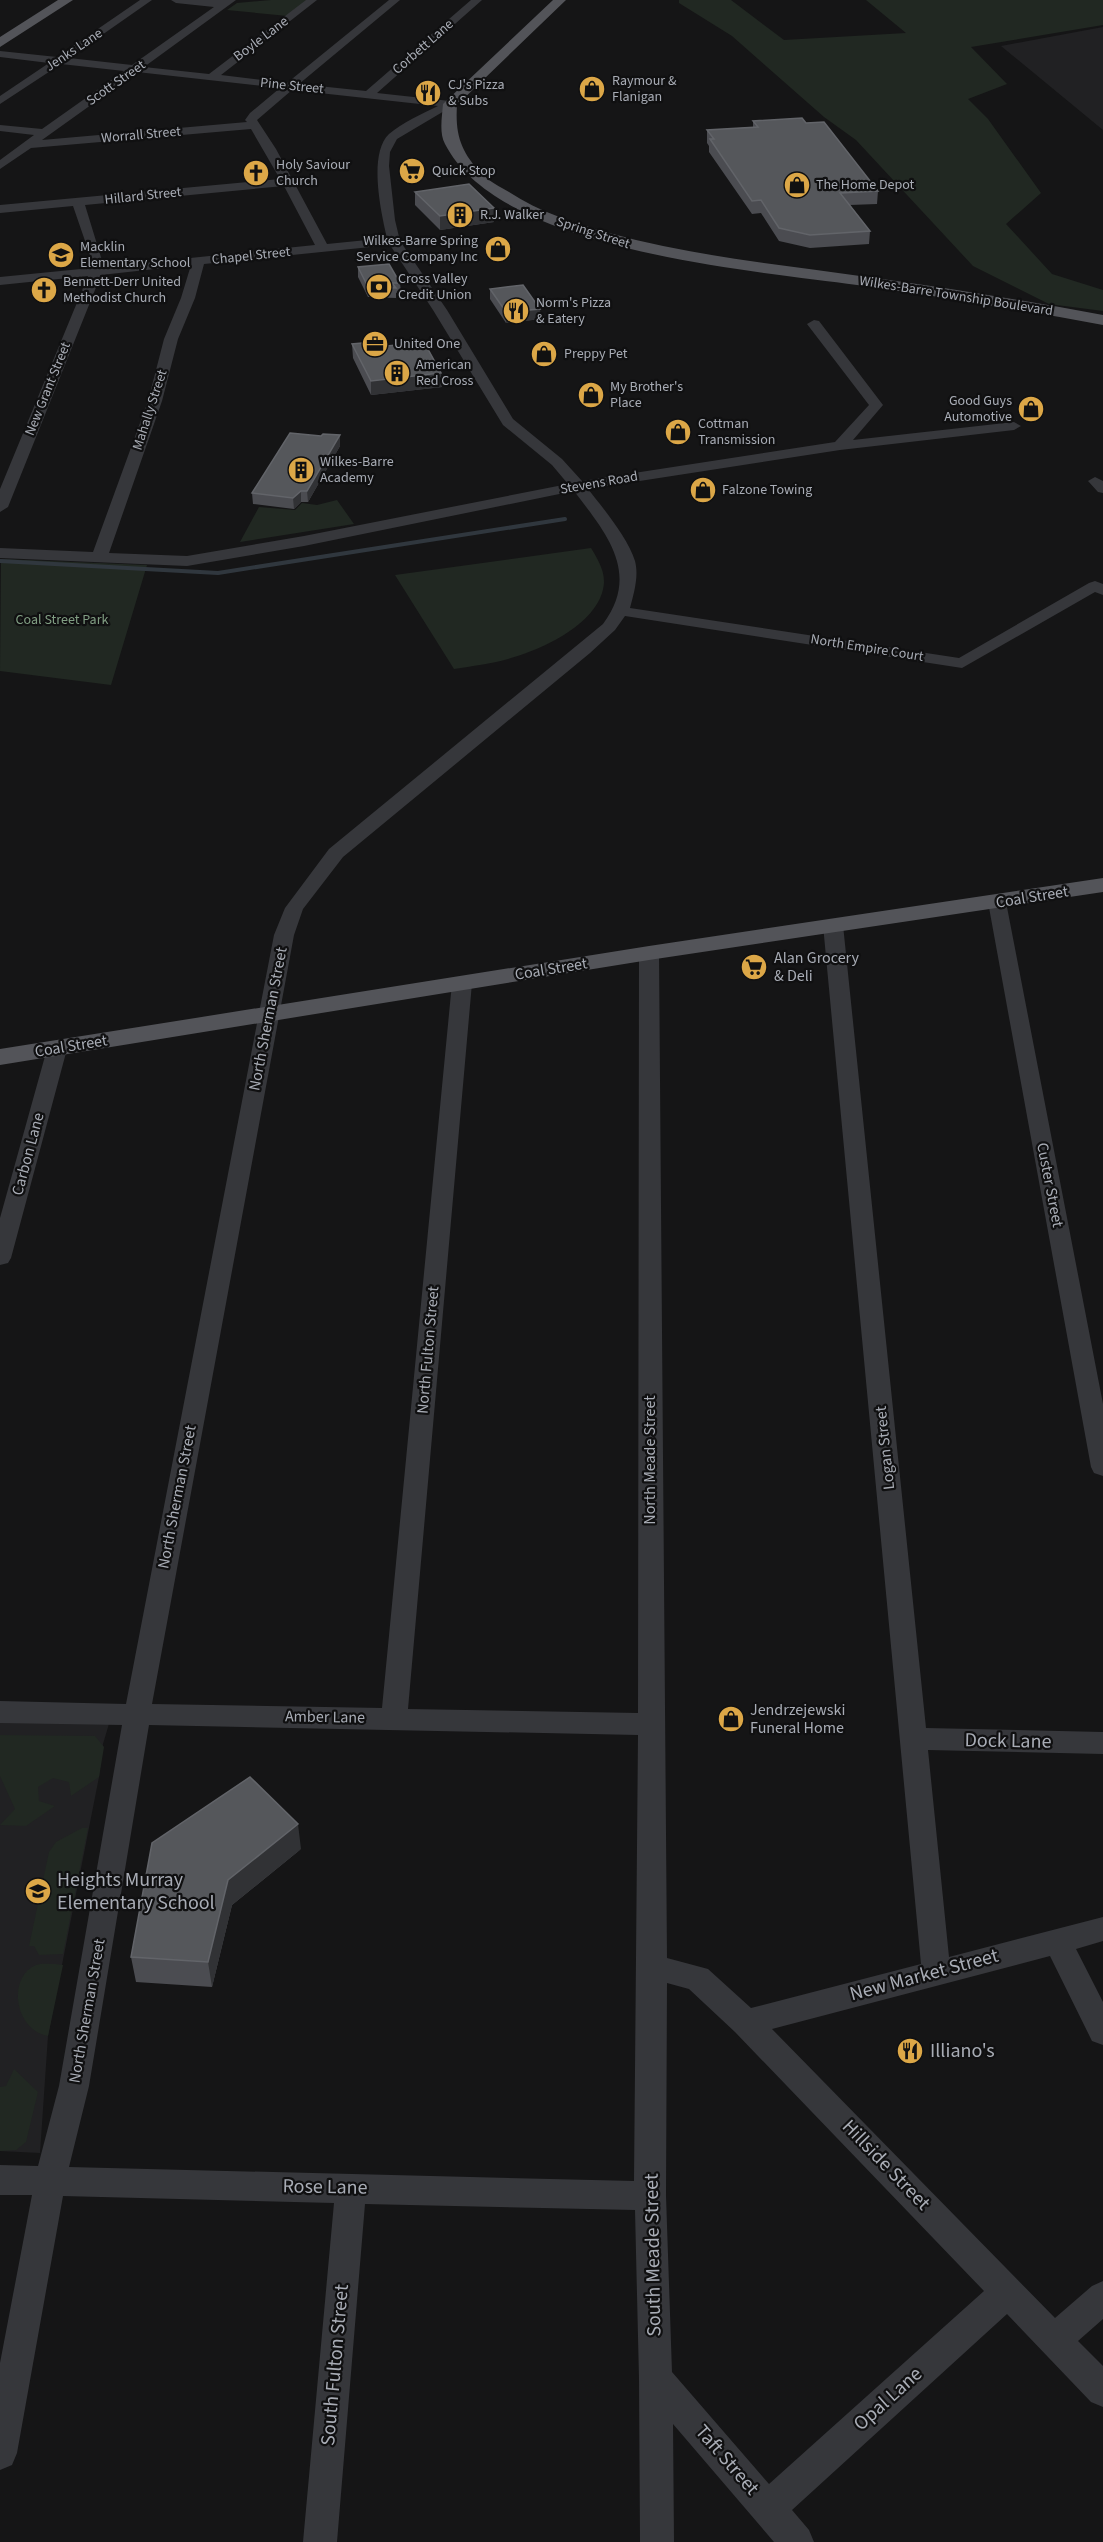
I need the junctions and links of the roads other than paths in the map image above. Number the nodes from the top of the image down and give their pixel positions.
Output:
1 (67, 0) edge
2 (147, 0) edge
3 (176, 0) edge
4 (312, 0) edge
5 (395, 0) edge
6 (477, 0) edge
7 (560, 0) edge
8 (231, 2) edge
9 (0, 43) edge
10 (0, 54) edge
11 (59, 60) junction
12 (135, 69) junction
13 (211, 78) junction
14 (290, 86) junction
15 (368, 95) junction
16 (0, 101) edge
17 (450, 104) junction
18 (255, 125) junction
19 (0, 128) edge
20 (45, 133) junction
21 (27, 145) junction
22 (0, 165) edge
23 (287, 182) junction
24 (78, 203) junction
25 (0, 209) edge
26 (394, 241) junction
27 (323, 249) junction
28 (200, 261) junction
29 (96, 271) junction
30 (808, 273) joint
31 (0, 281) edge
32 (1103, 320) edge
33 (814, 324) dead end
34 (1014, 426) dead end
35 (840, 446) junction
36 (6, 480) edge
37 (578, 486) junction
38 (0, 507) edge
39 (0, 553) edge
40 (99, 558) junction
41 (1100, 586) edge
42 (621, 611) junction
43 (1103, 885) edge
44 (997, 902) junction
45 (833, 925) junction
46 (649, 953) junction
47 (462, 983) junction
48 (268, 1012) junction
49 (57, 1049) junction
50 (0, 1057) edge
51 (0, 1258) edge
52 (1103, 1467) edge
53 (0, 1712) edge
54 (137, 1714) junction
55 (394, 1718) junction
56 (650, 1724) junction
57 (914, 1739) junction
58 (1103, 1743) edge
59 (1103, 1929) edge
60 (1057, 1941) junction
61 (652, 1967) junction
62 (936, 1971) junction
63 (746, 2023) junction
64 (1103, 2032) edge
65 (0, 2180) edge
66 (50, 2181) junction
67 (351, 2188) junction
68 (650, 2196) junction
69 (1008, 2290) junction
70 (1103, 2297) edge
71 (1055, 2340) junction
72 (656, 2378) junction
73 (1103, 2390) edge
74 (0, 2453) edge
75 (768, 2508) junction
76 (320, 2542) edge
77 (657, 2542) edge
78 (796, 2542) edge

1 - 9 main road
2 - 11 street, Jenks Lane
3 - 8 street
4 - 13 street, Boyle Lane
5 - 14 street
6 - 15 street, Corbett Lane
7 - 17 main road
8 - 12 street, Scott Street
10 - 11 street, Pine Street
11 - 12 street, Pine Street
11 - 16 street, Jenks Lane
12 - 13 street, Pine Street
12 - 20 street, Scott Street
13 - 14 street, Pine Street
14 - 15 street, Pine Street
14 - 18 street
15 - 17 street, Pine Street
17 - 26 street, North Sherman Street
17 - 30 main road, Spring Street
18 - 21 street, Worrall Street
18 - 23 street
19 - 20 street
20 - 21 street, Scott Street
21 - 22 street, Scott Street
23 - 24 street, Hillard Street
23 - 27 street
24 - 25 street, Hillard Street
24 - 29 street
26 - 27 street, Chapel Street
26 - 37 street, North Sherman Street
27 - 28 street, Chapel Street
28 - 29 street, Chapel Street
28 - 40 street, Mahally Street
29 - 31 street, Chapel Street
29 - 36 street, New Grant Street
30 - 32 main road, Wilkes-Barre Township Boulevard
33 - 35 street
34 - 35 street, Stevens Road
35 - 37 street, Stevens Road
36 - 38 street, New Grant Street
37 - 40 street, Stevens Road
37 - 42 street, North Sherman Street
39 - 40 street
41 - 42 street, North Empire Court
42 - 48 street, North Sherman Street
43 - 44 main road, Coal Street
44 - 45 main road, Coal Street
44 - 52 street, Custer Street
45 - 46 main road, Coal Street
45 - 57 street, Logan Street
46 - 47 main road, Coal Street
46 - 56 street, North Meade Street
47 - 48 main road, Coal Street
47 - 55 street, North Fulton Street
48 - 49 main road, Coal Street
48 - 54 street, North Sherman Street
49 - 50 main road, Coal Street
49 - 51 street, Carbon Lane
53 - 54 street, Amber Lane
54 - 55 street, Amber Lane
54 - 66 street, North Sherman Street
55 - 56 street, Amber Lane
56 - 61 street, North Meade Street
57 - 58 street, Dock Lane
57 - 62 street, Logan Street
59 - 60 street, New Market Street
60 - 62 street, New Market Street
60 - 64 street
61 - 63 street, Hillside Street
61 - 68 street, South Meade Street
62 - 63 street, New Market Street
63 - 69 street, Hillside Street
65 - 66 street, Rose Lane
66 - 67 street, Rose Lane
66 - 74 street, North Sherman Street
67 - 68 street, Rose Lane
67 - 76 street, South Fulton Street
68 - 72 street, South Meade Street
69 - 71 street, Hillside Street
69 - 75 street, Opal Lane
70 - 71 street
71 - 73 street, Hillside Street
72 - 75 street, Taft Street
72 - 77 street, South Meade Street
75 - 78 street, Taft Street

